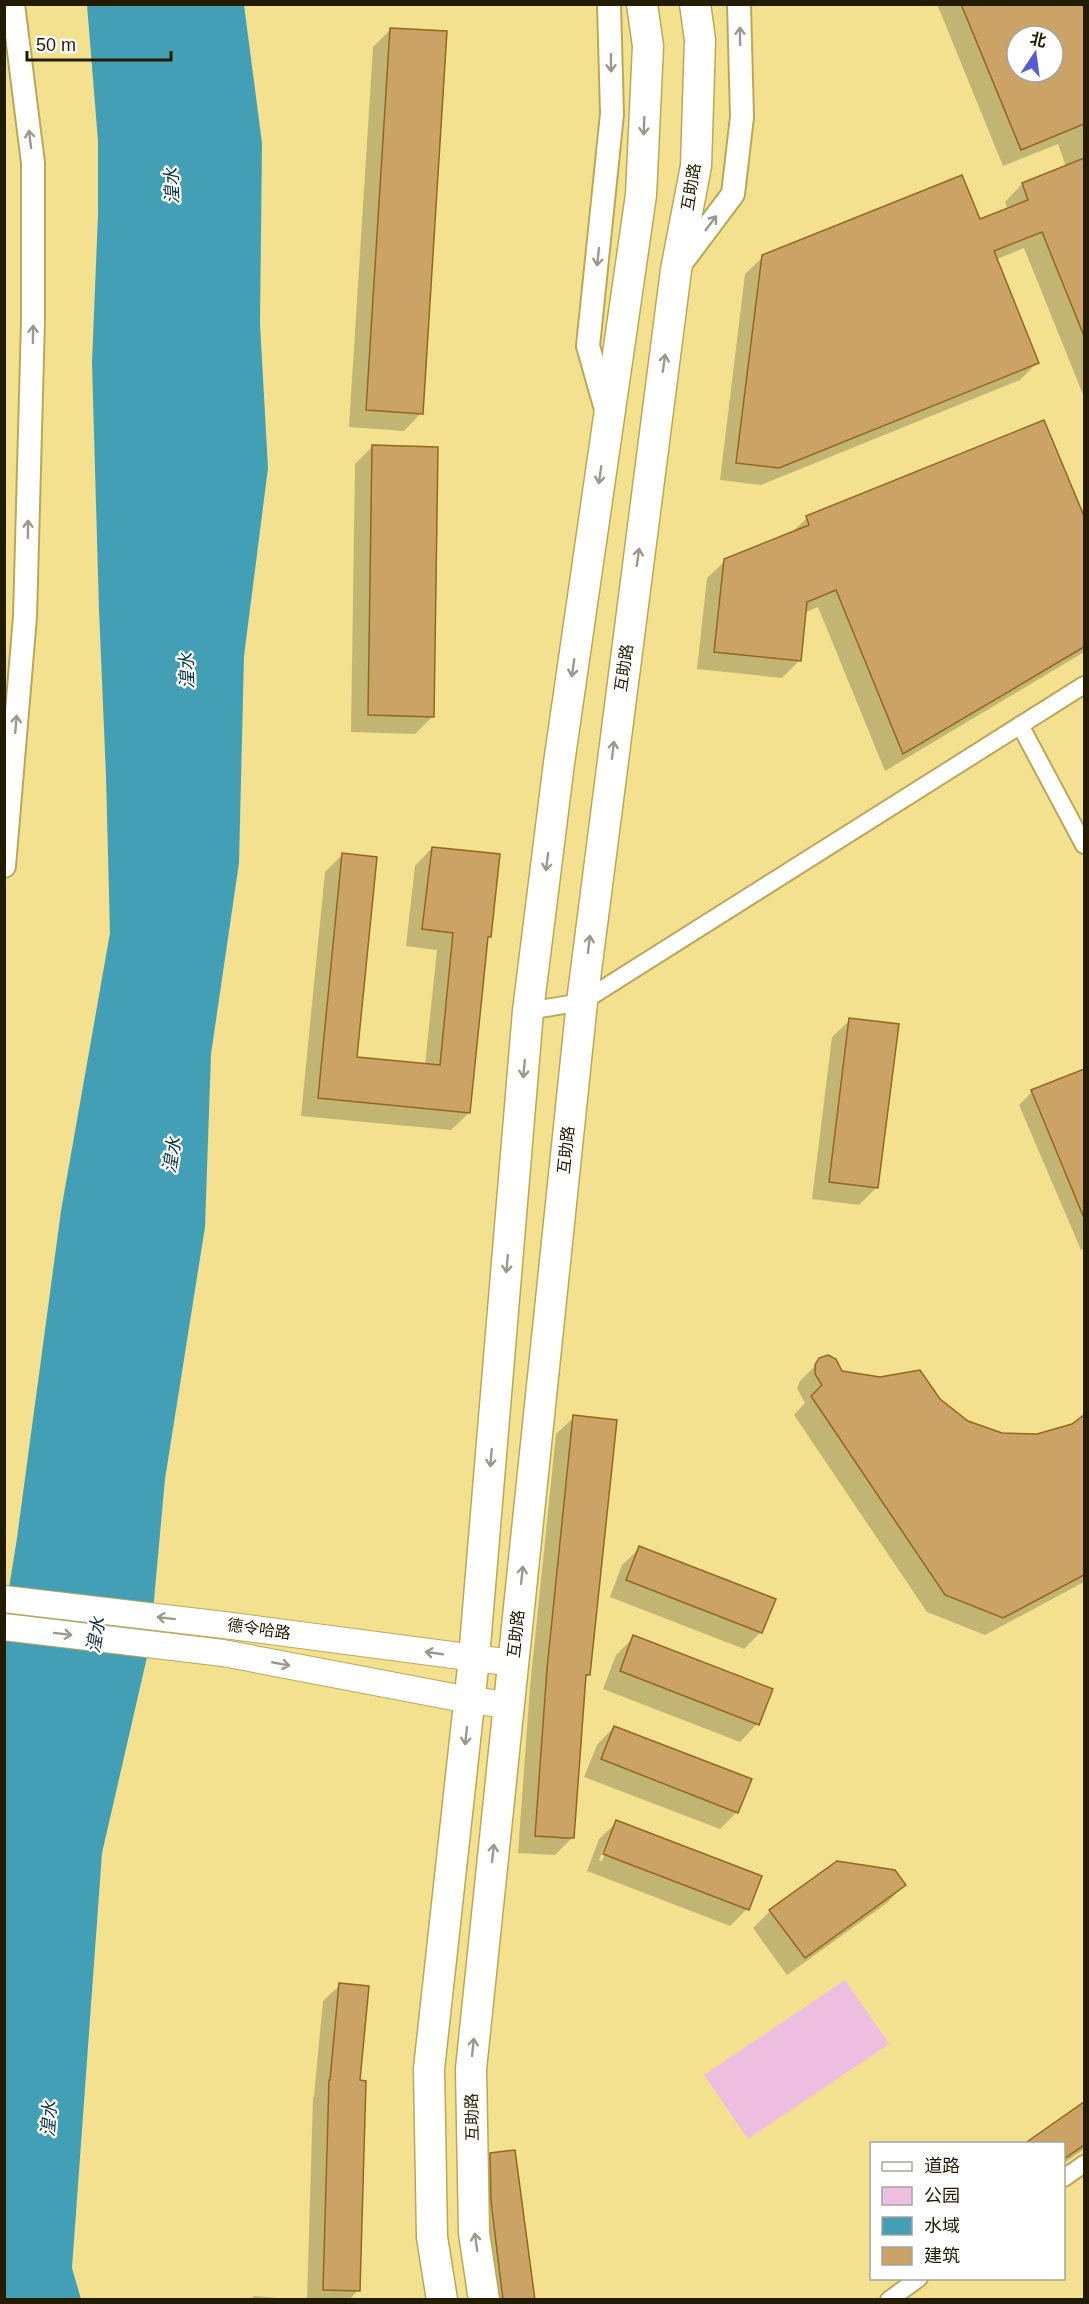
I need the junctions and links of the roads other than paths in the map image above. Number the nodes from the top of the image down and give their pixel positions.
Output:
1 (13, 4) edge
2 (609, 4) edge
3 (642, 4) edge
4 (695, 4) edge
5 (739, 4) edge
6 (676, 270) junction
7 (608, 417) junction
8 (1084, 685) edge
9 (1020, 725) junction
10 (1084, 845) edge
11 (4, 866) edge
12 (582, 1002) junction
13 (528, 1011) junction
14 (4, 1599) edge
15 (4, 1627) edge
16 (474, 1658) junction
17 (513, 1663) junction
18 (470, 1700) junction
19 (509, 1705) junction
20 (1084, 2164) edge
21 (1065, 2177) edge
22 (916, 2280) edge
23 (442, 2300) edge
24 (484, 2300) edge
25 (889, 2300) edge

11 -> 1 main road
2 -> 7 main road
3 -> 7 highway
4 - 6 highway, 互助路
6 -> 5 main road
12 -> 6 highway, 互助路
7 -> 13 highway
8 - 9 street
9 - 10 street
9 - 12 street
12 - 13 street
17 -> 12 highway, 互助路
13 -> 16 highway
16 -> 14 main road, 德令哈路
15 -> 18 main road, 德令哈路
16 - 17 main road, 德令哈路
16 - 18 highway
17 - 19 highway, 互助路
18 - 19 main road, 德令哈路
18 -> 23 highway
24 -> 19 highway, 互助路
20 - 21 street
22 - 25 street

